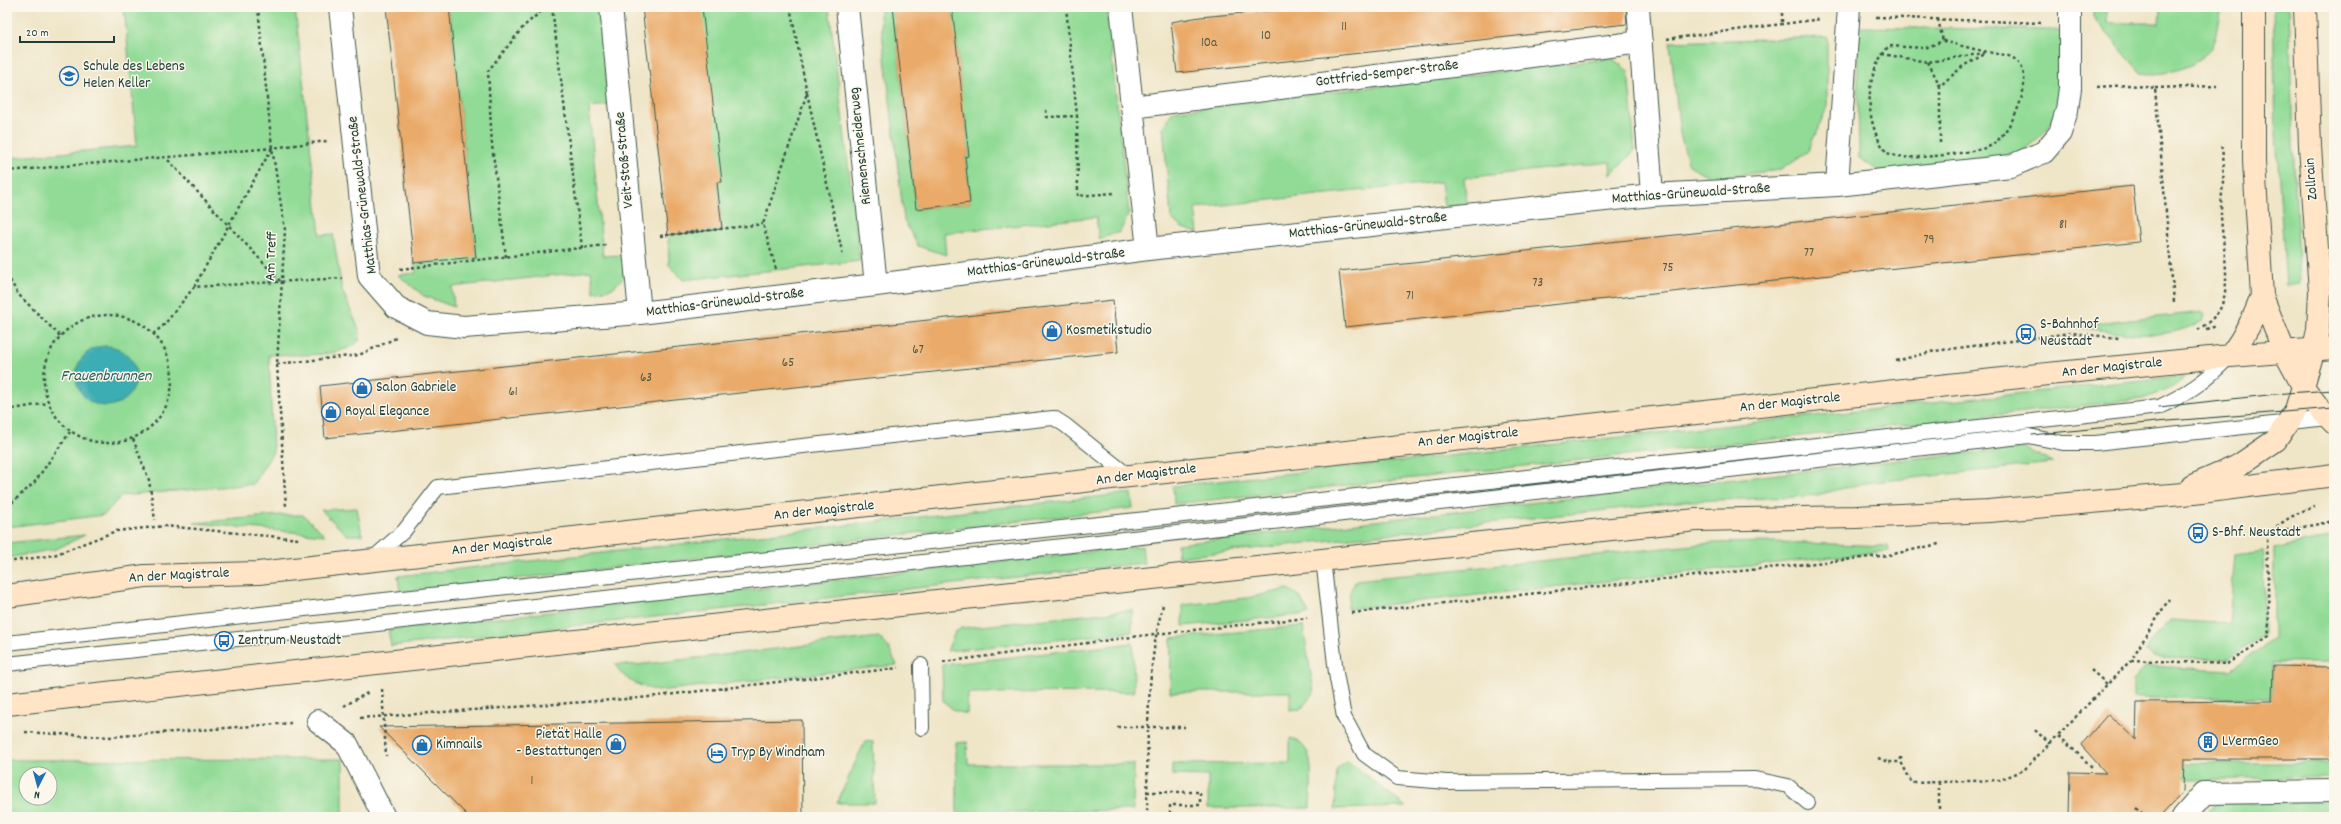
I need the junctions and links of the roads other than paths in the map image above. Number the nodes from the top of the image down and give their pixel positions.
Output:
1 (340, 7) edge
2 (611, 7) edge
3 (847, 7) edge
4 (1121, 7) edge
5 (1638, 7) edge
6 (1849, 7) edge
7 (2070, 7) edge
8 (2254, 7) edge
9 (2305, 7) edge
10 (1641, 42) junction
11 (1132, 107) junction
12 (1837, 185) junction
13 (1652, 195) junction
14 (1148, 250) junction
15 (876, 285) junction
16 (2262, 296) junction
17 (640, 313) junction
18 (2324, 349) edge
19 (2284, 351) junction
20 (2230, 356) junction
21 (2304, 388) junction
22 (2290, 420) junction
23 (2331, 420) edge
24 (2032, 435) dead end
25 (2334, 475) edge
26 (1130, 477) junction
27 (2163, 496) junction
28 (1165, 535) junction
29 (1323, 559) junction
30 (371, 561) junction
31 (7, 596) edge
32 (7, 643) edge
33 (7, 663) edge
34 (921, 665) road end
35 (7, 704) edge
36 (318, 721) road end
37 (922, 728) dead end
38 (2334, 791) edge
39 (1808, 803) dead end
40 (384, 817) edge
41 (2183, 817) edge

1 - 17 street, Matthias-Grünewald-Straße
2 - 17 street, Veit-Stoß-Straße
3 - 15 street, Riemenschneiderweg
4 - 11 street
5 - 10 street
6 - 12 street
7 - 12 street, Matthias-Grünewald-Straße
8 - 16 main road
9 - 18 main road, Zollrain
10 - 11 street, Gottfried-Semper-Straße
10 - 13 street
11 - 14 street
12 - 13 street, Matthias-Grünewald-Straße
13 - 14 street, Matthias-Grünewald-Straße
14 - 15 street, Matthias-Grünewald-Straße
15 - 17 street, Matthias-Grünewald-Straße
16 - 19 main road
16 - 20 main road
18 - 19 main road, An der Magistrale
18 - 21 main road
19 - 20 main road, An der Magistrale
19 - 21 main road
20 - 26 main road, An der Magistrale
20 - 32 lane
21 - 22 main road
21 - 23 main road
22 - 23 lane
22 - 27 main road
22 - 28 lane
24 - 28 lane
25 - 27 main road
26 - 30 main road, An der Magistrale
26 - 30 lane
27 - 29 main road
28 - 33 lane
29 - 35 main road
29 - 39 lane
30 - 31 main road, An der Magistrale
34 - 37 lane
36 - 40 street
38 - 41 street

